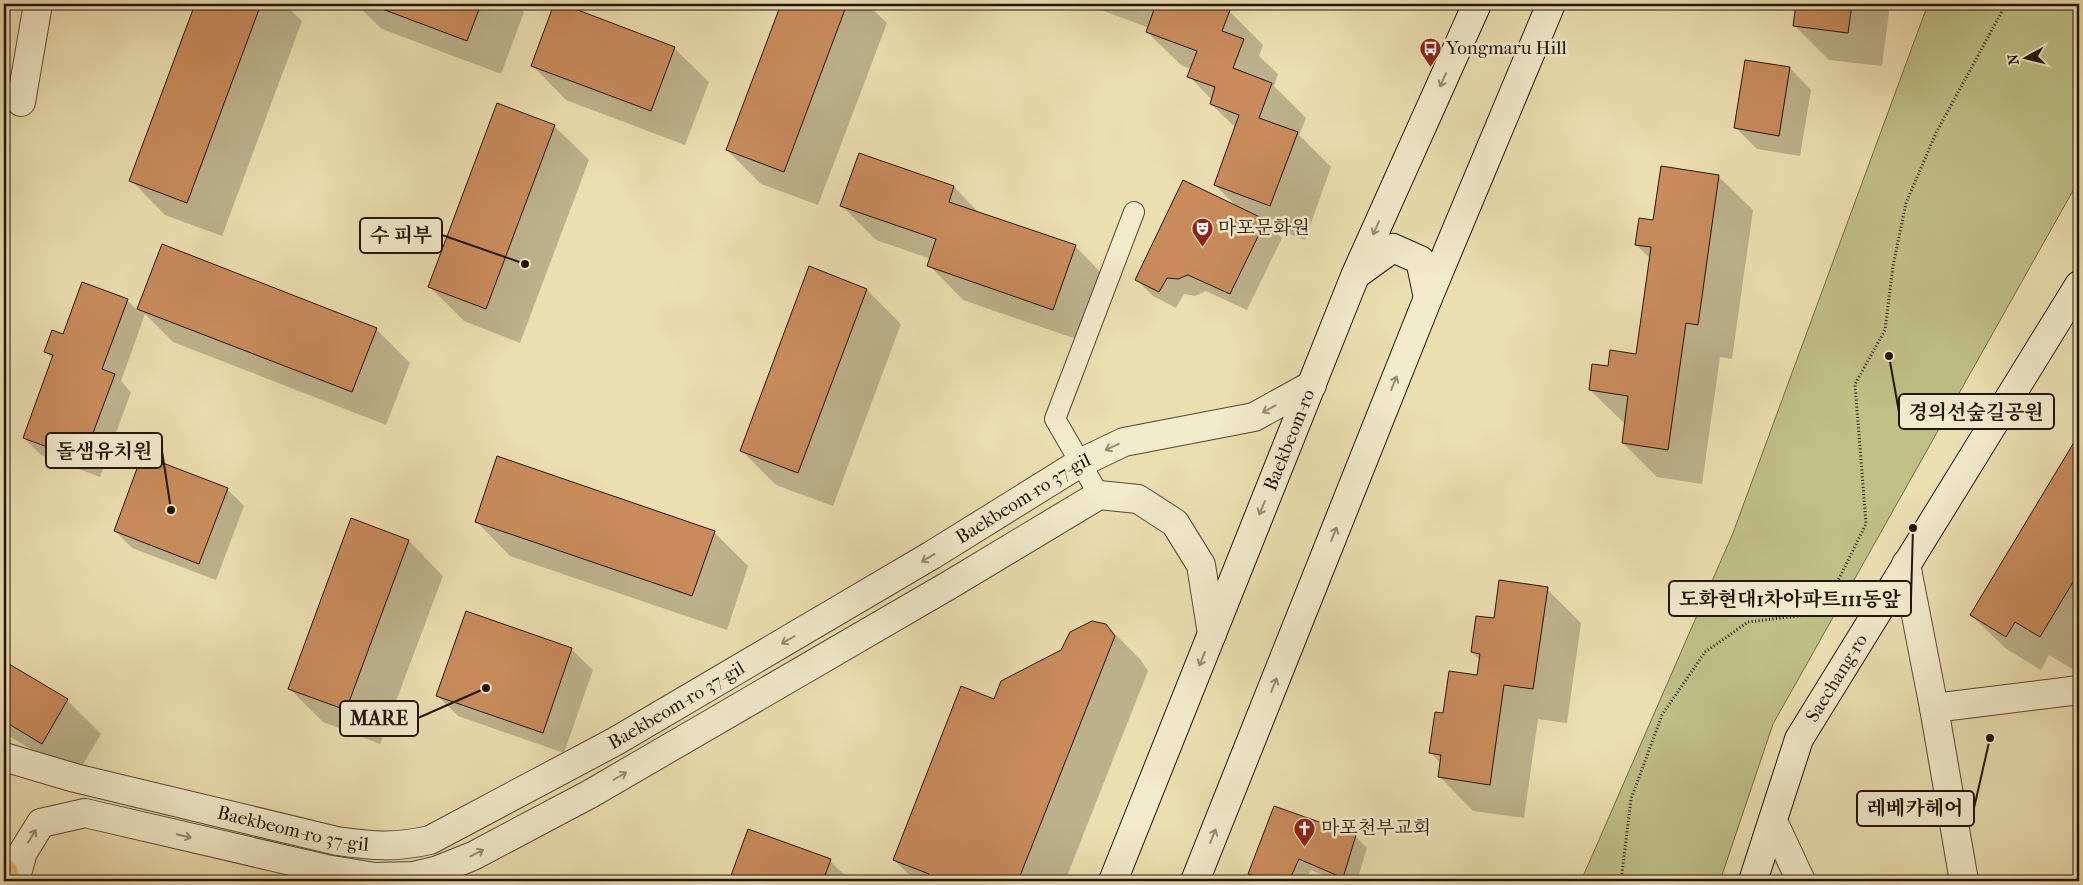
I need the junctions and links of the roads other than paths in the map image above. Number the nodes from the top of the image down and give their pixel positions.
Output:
1 (38, 4) edge
2 (1477, 4) edge
3 (1551, 4) edge
4 (21, 102) dead end
5 (1134, 212) dead end
6 (1355, 276) junction
7 (2079, 284) edge
8 (1428, 298) junction
9 (1312, 385) junction
10 (1080, 463) junction
11 (1099, 495) junction
12 (1906, 564) junction
13 (1212, 634) junction
14 (2079, 690) edge
15 (1934, 708) junction
16 (4, 757) edge
17 (1773, 821) junction
18 (430, 840) junction
19 (4, 873) edge
20 (440, 876) edge
21 (6, 881) edge
22 (15, 881) edge
23 (1113, 881) edge
24 (1195, 881) edge
25 (1753, 881) edge
26 (1801, 881) edge
27 (1964, 881) edge

1 - 4 street
2 -> 6 street, Baekbeom-ro
3 - 8 street
5 - 10 lane
6 - 8 street
6 - 9 street, Baekbeom-ro
7 - 12 street, Saechang-ro
24 -> 8 street
9 -> 10 street, Baekbeom-ro 37-gil
9 -> 13 street, Baekbeom-ro
10 - 11 lane
10 -> 18 street, Baekbeom-ro 37-gil
11 - 13 street, Baekbeom-ro 37-gil
20 -> 11 street, Baekbeom-ro 37-gil
12 - 15 street
12 - 17 street, Saechang-ro
13 -> 23 street, Baekbeom-ro
14 - 15 street
15 - 27 street
16 - 18 street, Baekbeom-ro 37-gil
17 - 25 street, Saechang-ro
17 - 26 street
18 - 20 lane
19 - 21 main road
22 -> 20 street, Baekbeom-ro 37-gil

